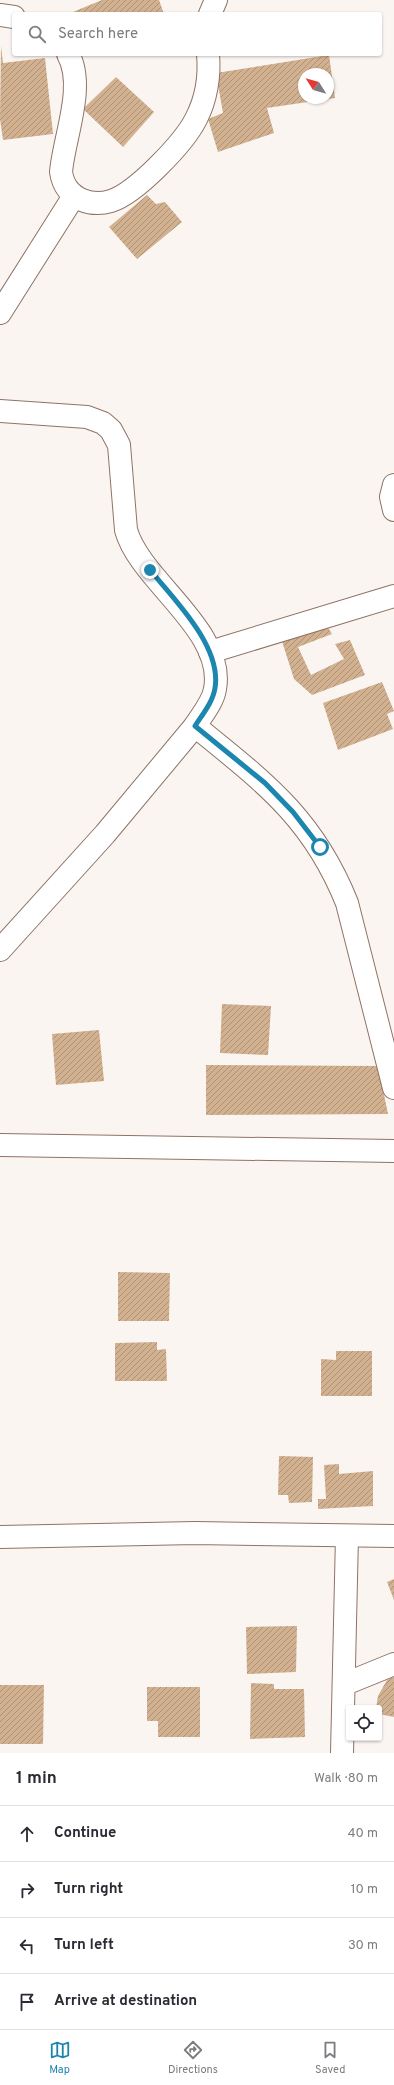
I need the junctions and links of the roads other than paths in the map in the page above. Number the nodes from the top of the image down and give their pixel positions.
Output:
1 (216, 0) edge
2 (211, 12) edge
3 (0, 14) edge
4 (12, 17) edge
5 (69, 56) edge
6 (208, 56) edge
7 (74, 196) junction
8 (0, 313) edge
9 (0, 411) edge
10 (394, 485) edge
11 (394, 510) edge
12 (394, 596) edge
13 (210, 652) junction
14 (195, 726) junction
15 (0, 950) edge
16 (394, 1088) edge
17 (0, 1145) edge
18 (394, 1151) edge
19 (347, 1536) junction
20 (394, 1536) edge
21 (0, 1537) edge
22 (394, 1664) edge
23 (345, 1684) junction
24 (342, 1753) edge

1 - 2 street
3 - 4 street
5 - 7 street
6 - 7 street
7 - 8 street
9 - 13 street
10 - 11 street
12 - 13 street
13 - 14 street
14 - 15 street
14 - 16 street
17 - 18 street
19 - 20 street
19 - 21 street
19 - 23 street
22 - 23 street
23 - 24 street

